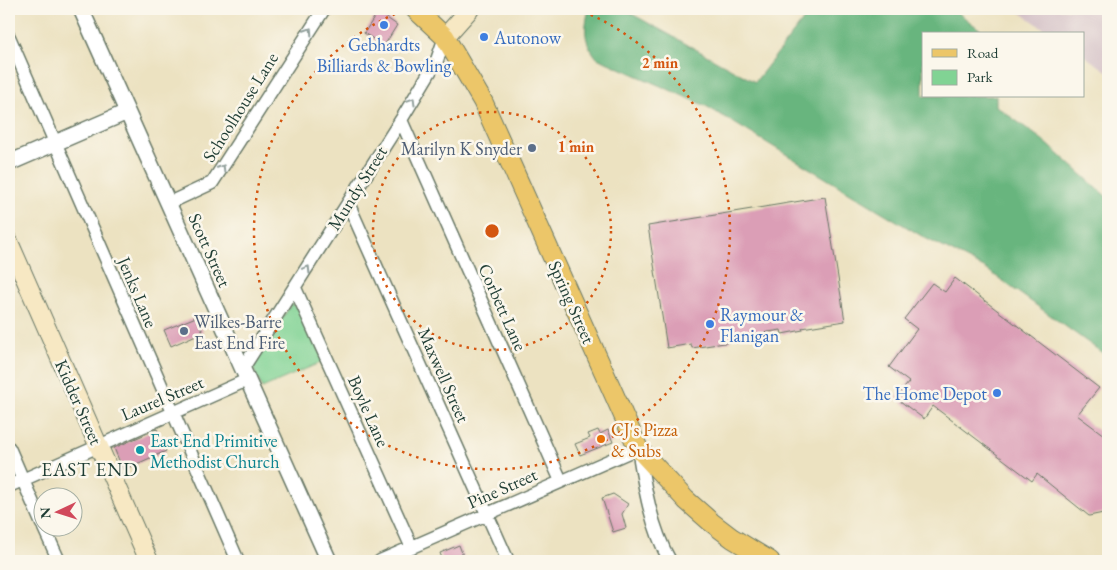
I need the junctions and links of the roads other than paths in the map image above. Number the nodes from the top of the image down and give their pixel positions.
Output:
1 (81, 9) edge
2 (324, 9) edge
3 (415, 9) edge
4 (470, 9) edge
5 (9, 37) edge
6 (446, 37) junction
7 (127, 112) junction
8 (401, 120) junction
9 (55, 143) junction
10 (9, 163) edge
11 (168, 203) junction
12 (348, 203) junction
13 (9, 242) edge
14 (295, 288) junction
15 (245, 374) junction
16 (172, 413) junction
17 (97, 444) junction
18 (9, 448) edge
19 (638, 448) junction
20 (23, 479) junction
21 (561, 481) junction
22 (9, 486) edge
23 (32, 500) edge
24 (487, 512) junction
25 (49, 538) edge
26 (412, 548) junction
27 (59, 561) edge
28 (149, 561) edge
29 (238, 561) edge
30 (329, 561) edge
31 (380, 561) edge
32 (508, 561) edge
33 (670, 561) edge
34 (770, 561) edge

1 - 7 street, Scott Street
11 -> 2 street, Schoolhouse Lane
3 - 6 main road, Spring Street
4 - 6 main road, Mundy Street
5 - 9 street, Jenks Lane
8 -> 6 street, Mundy Street
6 - 19 main road, Spring Street
7 - 9 street
7 - 11 street, Scott Street
8 - 12 street, Mundy Street
8 - 21 street, Corbett Lane
9 - 10 street
9 - 16 street, Jenks Lane
11 - 15 street, Scott Street
14 -> 12 street, Mundy Street
12 - 24 street, Maxwell Street
13 - 17 main road, Kidder Street
14 - 15 street, Mundy Street
14 - 26 street, Boyle Lane
15 - 16 street, Laurel Street
15 - 30 street, Scott Street
16 - 17 street, Laurel Street
16 - 29 street, Jenks Lane
17 - 20 street, Laurel Street
17 - 28 main road, Kidder Street
18 - 20 street
19 - 21 street, Pine Street
19 - 33 street
19 - 34 main road, Spring Street
20 - 22 street, Laurel Street
20 - 23 street
21 - 24 street, Pine Street
24 - 26 street, Pine Street
24 - 32 street, Maxwell Street
25 - 27 street
26 - 31 street, Pine Street

